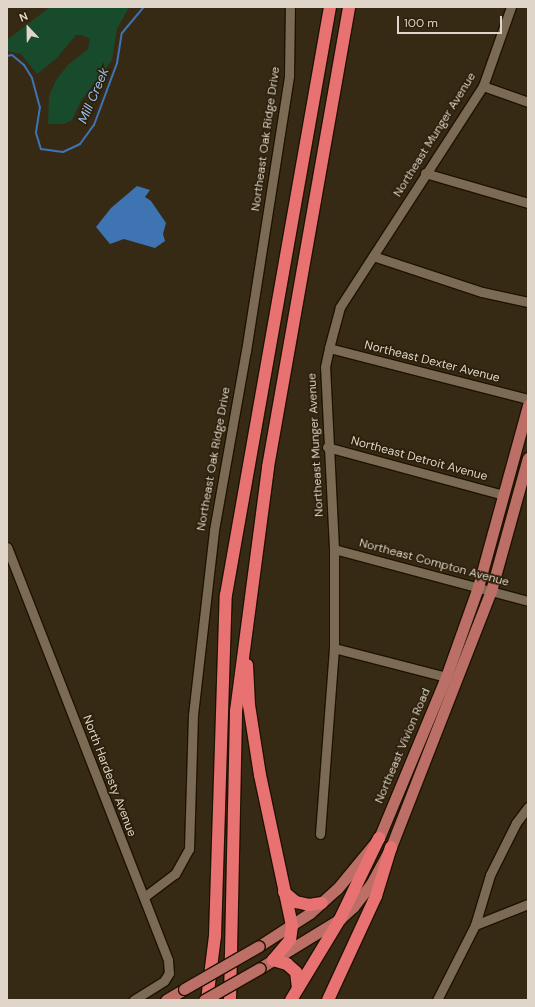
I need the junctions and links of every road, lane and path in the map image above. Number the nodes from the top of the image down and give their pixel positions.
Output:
1 (290, 7) edge
2 (330, 7) edge
3 (349, 7) edge
4 (511, 7) edge
5 (483, 86) junction
6 (528, 102) edge
7 (425, 173) junction
8 (528, 203) edge
9 (373, 256) junction
10 (528, 302) edge
11 (329, 348) junction
12 (528, 399) edge
13 (528, 405) edge
14 (327, 447) junction
15 (528, 458) edge
16 (504, 495) junction
17 (7, 547) edge
18 (334, 549) junction
19 (478, 587) junction
20 (491, 591) junction
21 (528, 601) edge
22 (246, 636) junction
23 (334, 648) junction
24 (446, 677) junction
25 (528, 807) edge
26 (320, 834) dead end
27 (379, 838) junction
28 (391, 847) junction
29 (284, 892) junction
30 (144, 897) junction
31 (322, 903) junction
32 (528, 904) edge
33 (340, 919) junction
34 (475, 925) junction
35 (292, 926) junction
36 (273, 960) junction
37 (298, 988) junction
38 (134, 1000) edge
39 (166, 1000) edge
40 (204, 1000) edge
41 (208, 1000) edge
42 (230, 1000) edge
43 (291, 1000) edge
44 (328, 1000) edge
45 (437, 1000) edge

1 - 30 street, Northeast Oak Ridge Drive
2 - 41 highway
3 - 22 highway
4 - 5 street, Northeast Munger Avenue
5 - 6 street
5 - 7 street, Northeast Munger Avenue
7 - 8 street
7 - 9 street, Northeast Munger Avenue
9 - 10 street
9 - 11 street, Northeast Munger Avenue
11 - 12 street, Northeast Dexter Avenue
11 - 14 street, Northeast Munger Avenue
13 - 16 main road, Northeast Vivion Road
14 - 16 street, Northeast Detroit Avenue
14 - 18 street, Northeast Munger Avenue
15 - 20 main road, Northeast Vivion Road
16 - 19 main road, Northeast Vivion Road
17 - 30 street, North Hardesty Avenue
18 - 19 street, Northeast Compton Avenue
18 - 23 street, Northeast Munger Avenue
19 - 20 street, Northeast Compton Avenue
19 - 24 main road, Northeast Vivion Road
20 - 21 street, Northeast Compton Avenue
20 - 28 main road, Northeast Vivion Road
22 - 29 highway
22 - 42 highway
23 - 24 street
23 - 26 street, Northeast Munger Avenue
24 - 27 main road, Northeast Vivion Road
25 - 34 street
27 - 31 main road, Northeast Vivion Road
27 - 33 highway
28 - 33 main road, Northeast Vivion Road
28 - 44 highway
29 - 31 highway
29 - 35 highway
30 - 38 street, North Hardesty Avenue
31 - 35 main road, Northeast Vivion Road
32 - 34 street
33 - 36 main road, Northeast Vivion Road
33 - 37 highway
34 - 45 street
35 - 36 highway
35 - 39 main road, Northeast Vivion Road, bridge
36 - 37 highway
36 - 40 main road, Northeast Vivion Road, bridge
37 - 43 highway

